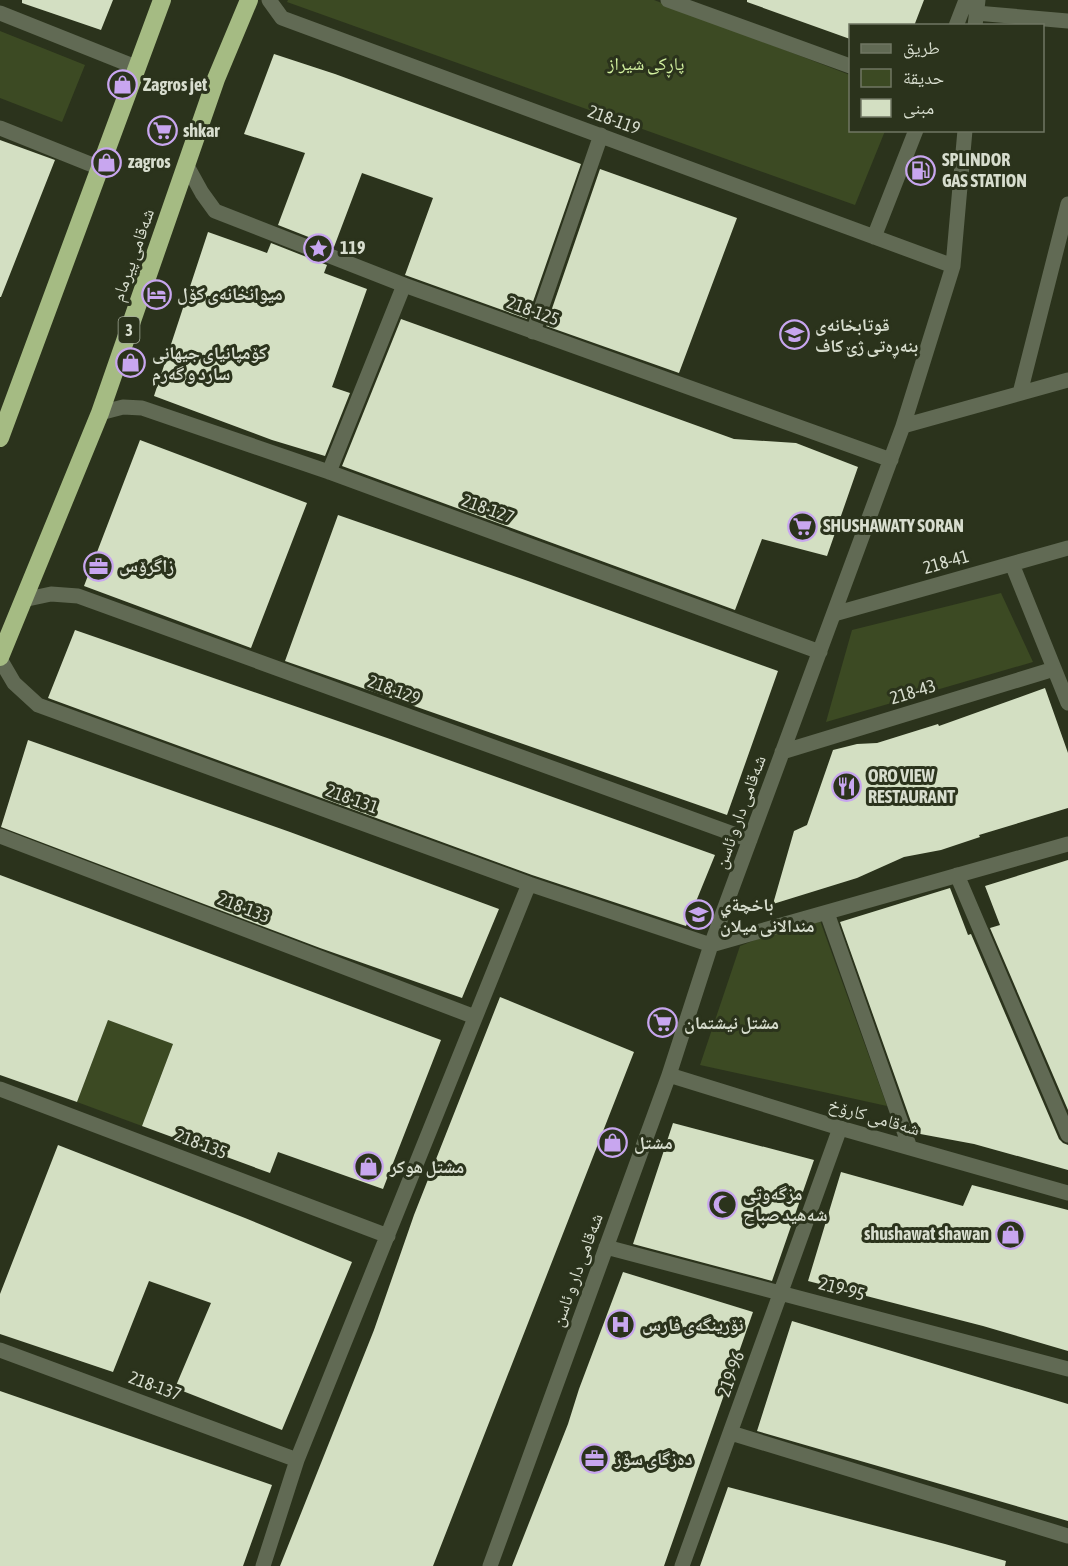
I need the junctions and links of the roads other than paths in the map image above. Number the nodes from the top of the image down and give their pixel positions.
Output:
1 (162, 0) edge
2 (249, 0) edge
3 (269, 0) edge
4 (668, 0) edge
5 (966, 0) edge
6 (0, 13) edge
7 (976, 13) edge
8 (1068, 21) edge
9 (957, 24) edge
10 (849, 66) edge
11 (138, 68) junction
12 (0, 128) edge
13 (915, 132) edge
14 (965, 132) edge
15 (601, 135) junction
16 (186, 165) junction
17 (100, 168) junction
18 (1068, 204) edge
19 (874, 237) junction
20 (953, 266) junction
21 (404, 285) junction
22 (533, 332) junction
23 (1068, 380) edge
24 (1020, 393) junction
25 (100, 414) junction
26 (903, 426) junction
27 (0, 438) edge
28 (891, 460) junction
29 (329, 472) junction
30 (1068, 548) edge
31 (1012, 564) junction
32 (22, 600) junction
33 (834, 614) junction
34 (820, 652) junction
35 (0, 658) edge
36 (1054, 669) junction
37 (1068, 703) edge
38 (782, 752) junction
39 (0, 836) edge
40 (750, 840) junction
41 (1068, 844) edge
42 (957, 875) junction
43 (529, 884) junction
44 (827, 913) junction
45 (711, 945) junction
46 (475, 1017) junction
47 (669, 1075) junction
48 (0, 1089) edge
49 (840, 1128) junction
50 (1068, 1135) edge
51 (910, 1148) junction
52 (1068, 1193) edge
53 (388, 1236) junction
54 (606, 1247) junction
55 (781, 1293) junction
56 (0, 1350) edge
57 (1068, 1369) edge
58 (731, 1433) junction
59 (297, 1460) junction
60 (1068, 1536) edge
61 (263, 1566) edge
62 (490, 1566) edge
63 (682, 1566) edge

1 - 11 highway
2 - 16 highway, شەقامی پیرمام / 3
3 - 15 street, 218-119
4 - 10 street
5 - 9 street
6 - 11 street
7 - 8 street
11 - 17 highway
12 - 17 street
13 - 19 street
14 - 20 street, شەقامی دار و ئاسن
15 - 19 street, 218-119
15 - 22 street
16 - 21 street, 218-125
16 - 25 highway, شەقامی پیرمام / 3
17 - 27 highway
18 - 24 street
19 - 20 street, 218-119
20 - 26 street, شەقامی دار و ئاسن
21 - 22 street, 218-125
21 - 29 street
22 - 28 street, 218-125
23 - 24 street
24 - 26 street
25 - 29 street, 218-127
25 - 32 highway, شەقامی پیرمام / 3
26 - 28 street, شەقامی دار و ئاسن
28 - 33 street, شەقامی دار و ئاسن
29 - 34 street, 218-127
30 - 31 street, 218-41
31 - 33 street, 218-41
31 - 36 street
32 - 35 highway, شەقامی پیرمام / 3
32 - 40 street, 218-129
33 - 34 street, شەقامی دار و ئاسن
34 - 38 street, شەقامی دار و ئاسن
35 - 43 street, 218-131
36 - 37 street
36 - 38 street, 218-43
38 - 40 street, شەقامی دار و ئاسن
39 - 46 street, 218-133
40 - 45 street, شەقامی دار و ئاسن
41 - 42 street
42 - 44 street
42 - 50 street
43 - 45 street, 218-131
43 - 46 street
44 - 45 street
44 - 51 street
45 - 47 street, شەقامی دار و ئاسن
46 - 53 street
47 - 49 street, شەقامی کارۆخ
47 - 54 street, شەقامی دار و ئاسن
48 - 53 street, 218-135
49 - 51 street, شەقامی کارۆخ
49 - 55 street, 219-96
51 - 52 street, شەقامی کارۆخ
53 - 59 street
54 - 55 street, 219-95
54 - 62 street, شەقامی دار و ئاسن
55 - 57 street, 219-95
55 - 58 street, 219-96
56 - 59 street, 218-137
58 - 60 street
58 - 63 street, 219-96
59 - 61 street

